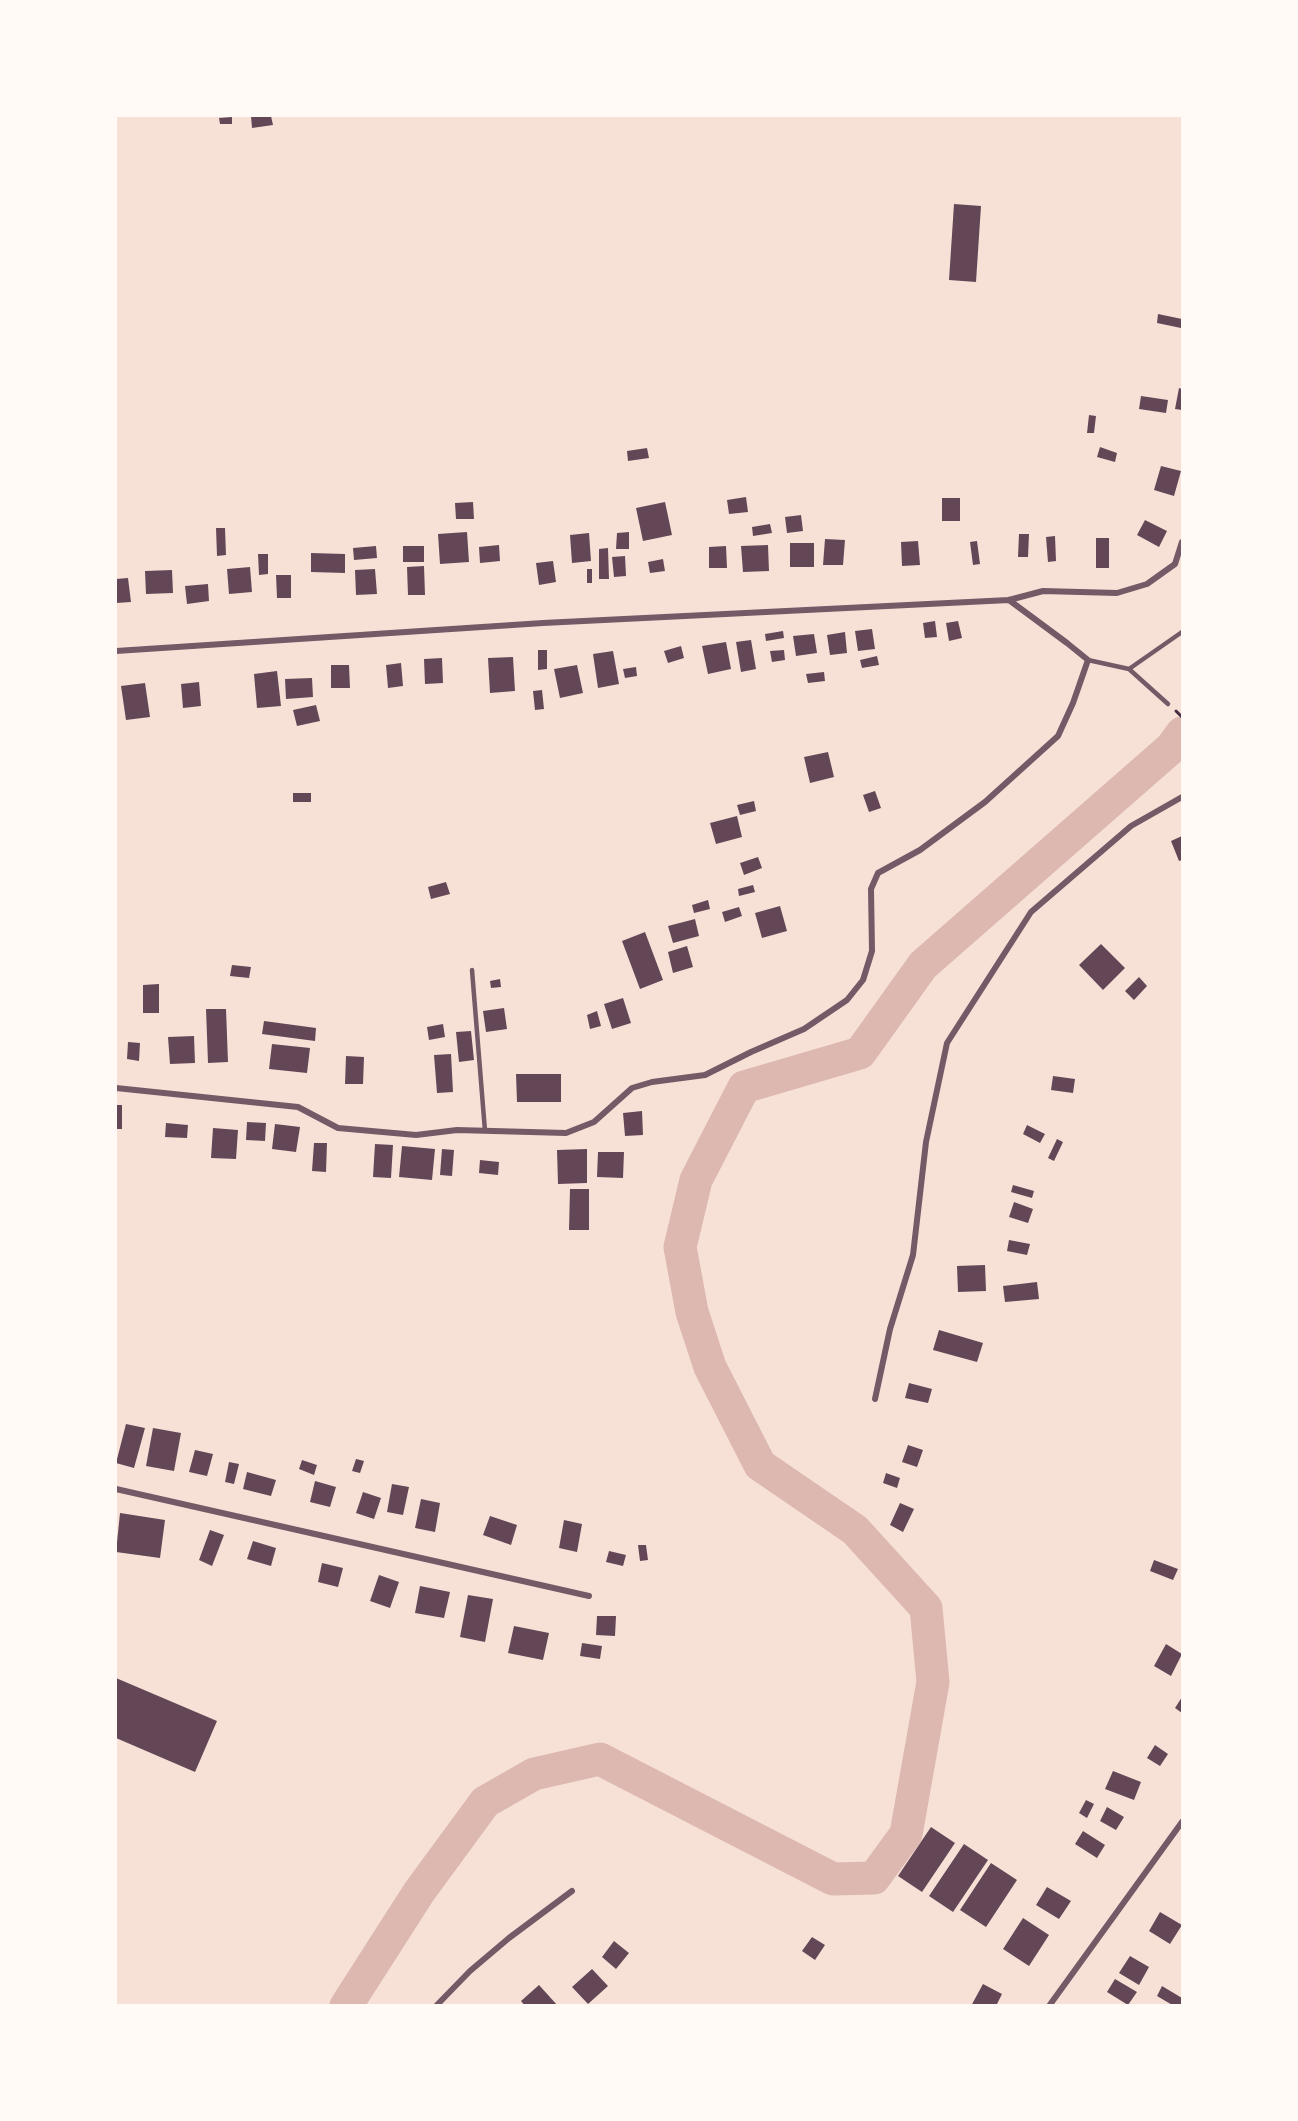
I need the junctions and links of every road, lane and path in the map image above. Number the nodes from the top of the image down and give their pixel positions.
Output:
1 (1182, 542) edge
2 (1009, 600) junction
3 (1182, 632) edge
4 (116, 651) edge
5 (1088, 660) junction
6 (1129, 669) junction
7 (1168, 704) dead end
8 (1182, 797) edge
9 (472, 970) dead end
10 (116, 1088) edge
11 (486, 1131) junction
12 (875, 1398) dead end
13 (116, 1488) edge
14 (589, 1596) dead end
15 (1182, 1822) edge
16 (572, 1891) dead end
17 (436, 2006) edge
18 (1049, 2006) edge

1 - 2 street
2 - 4 street
2 - 5 street
3 - 6 lane
5 - 6 lane
5 - 11 street
6 - 7 lane
8 - 12 street
9 - 11 lane
10 - 11 street
13 - 14 street
15 - 18 street
16 - 17 street

